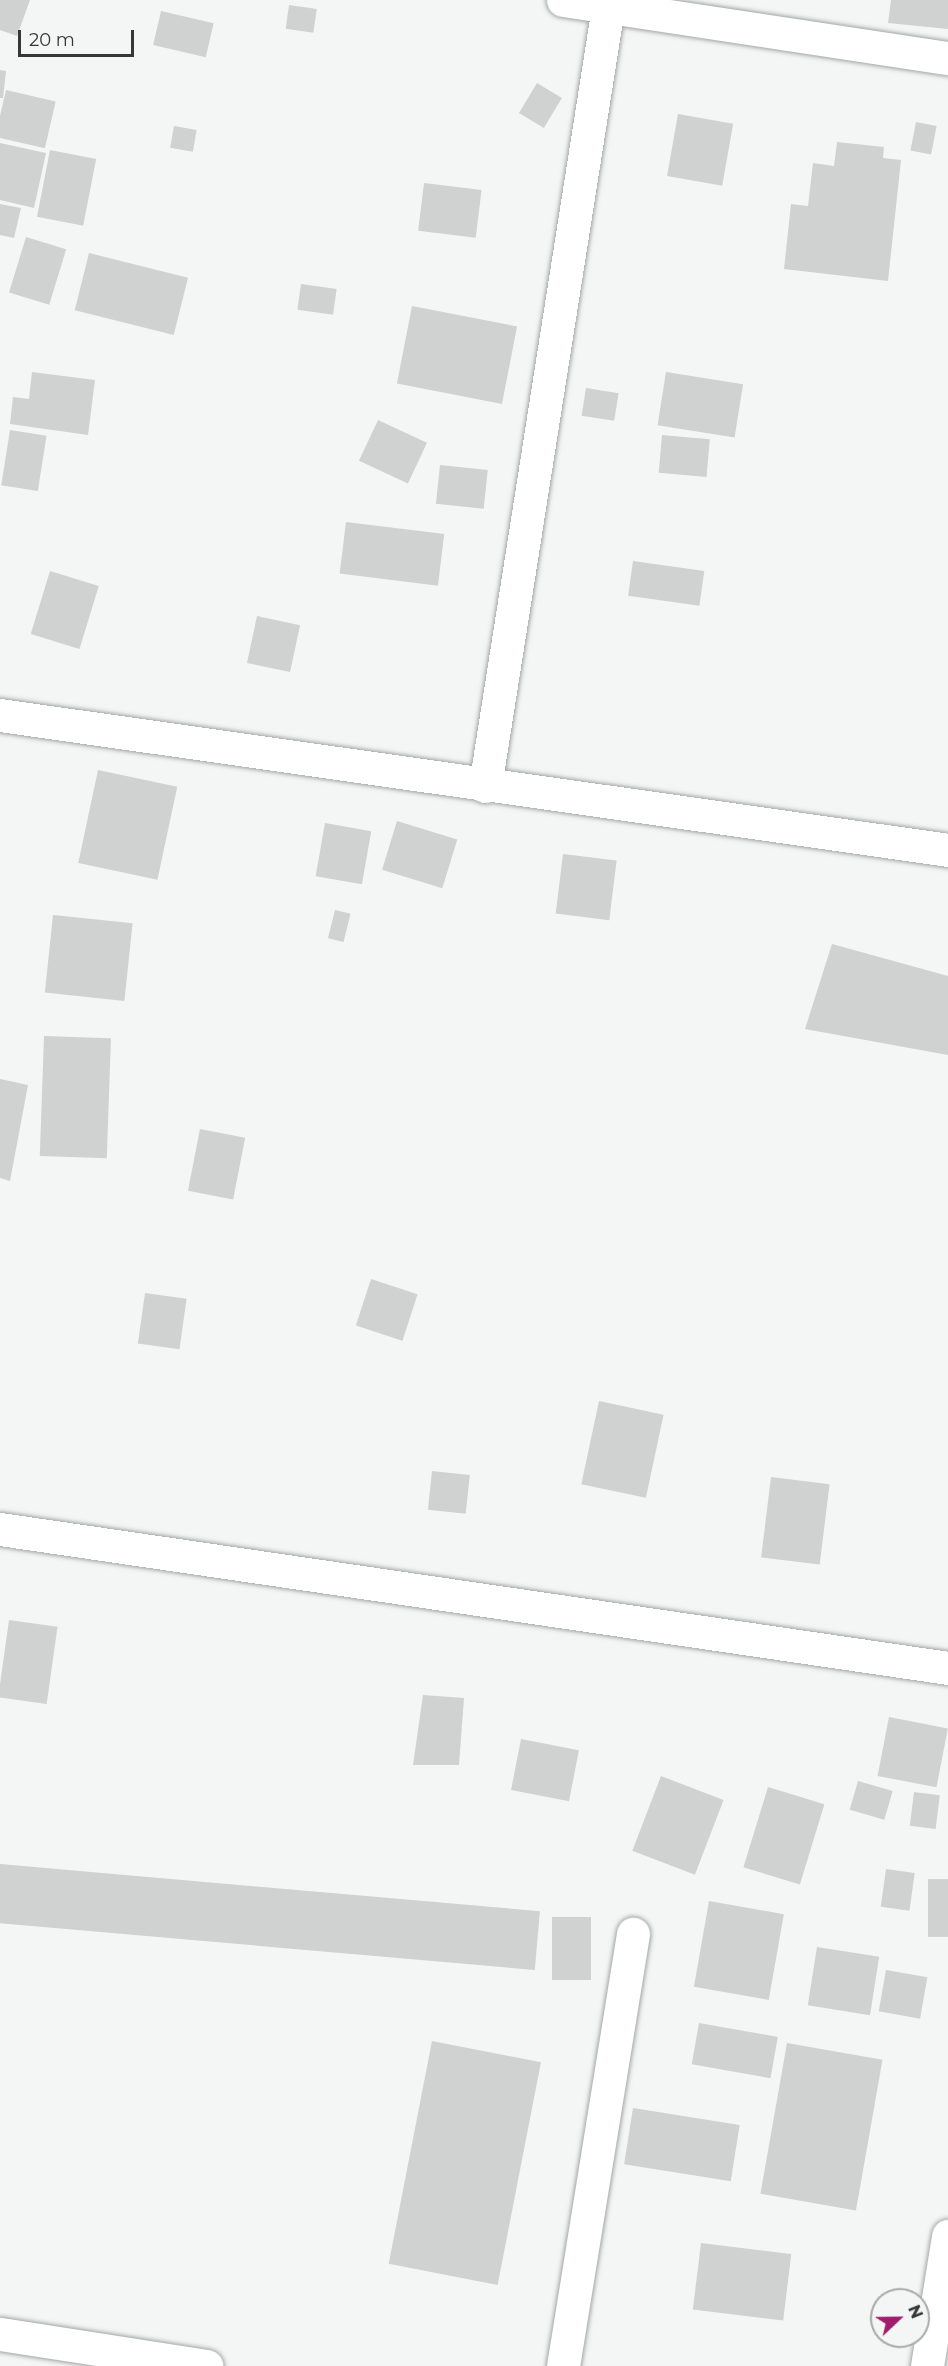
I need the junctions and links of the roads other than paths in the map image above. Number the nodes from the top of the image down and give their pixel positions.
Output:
1 (563, 0) edge
2 (609, 3) edge
3 (948, 58) edge
4 (0, 715) edge
5 (485, 786) junction
6 (948, 850) edge
7 (0, 1529) edge
8 (948, 1668) edge
9 (633, 1934) dead end
10 (948, 2236) edge
11 (0, 2334) edge
12 (207, 2366) edge
13 (563, 2366) edge
14 (927, 2366) edge

1 - 2 street
2 - 3 street
2 - 5 street
4 - 5 street
5 - 6 street
7 - 8 street
9 - 13 street
10 - 14 street
11 - 12 street

